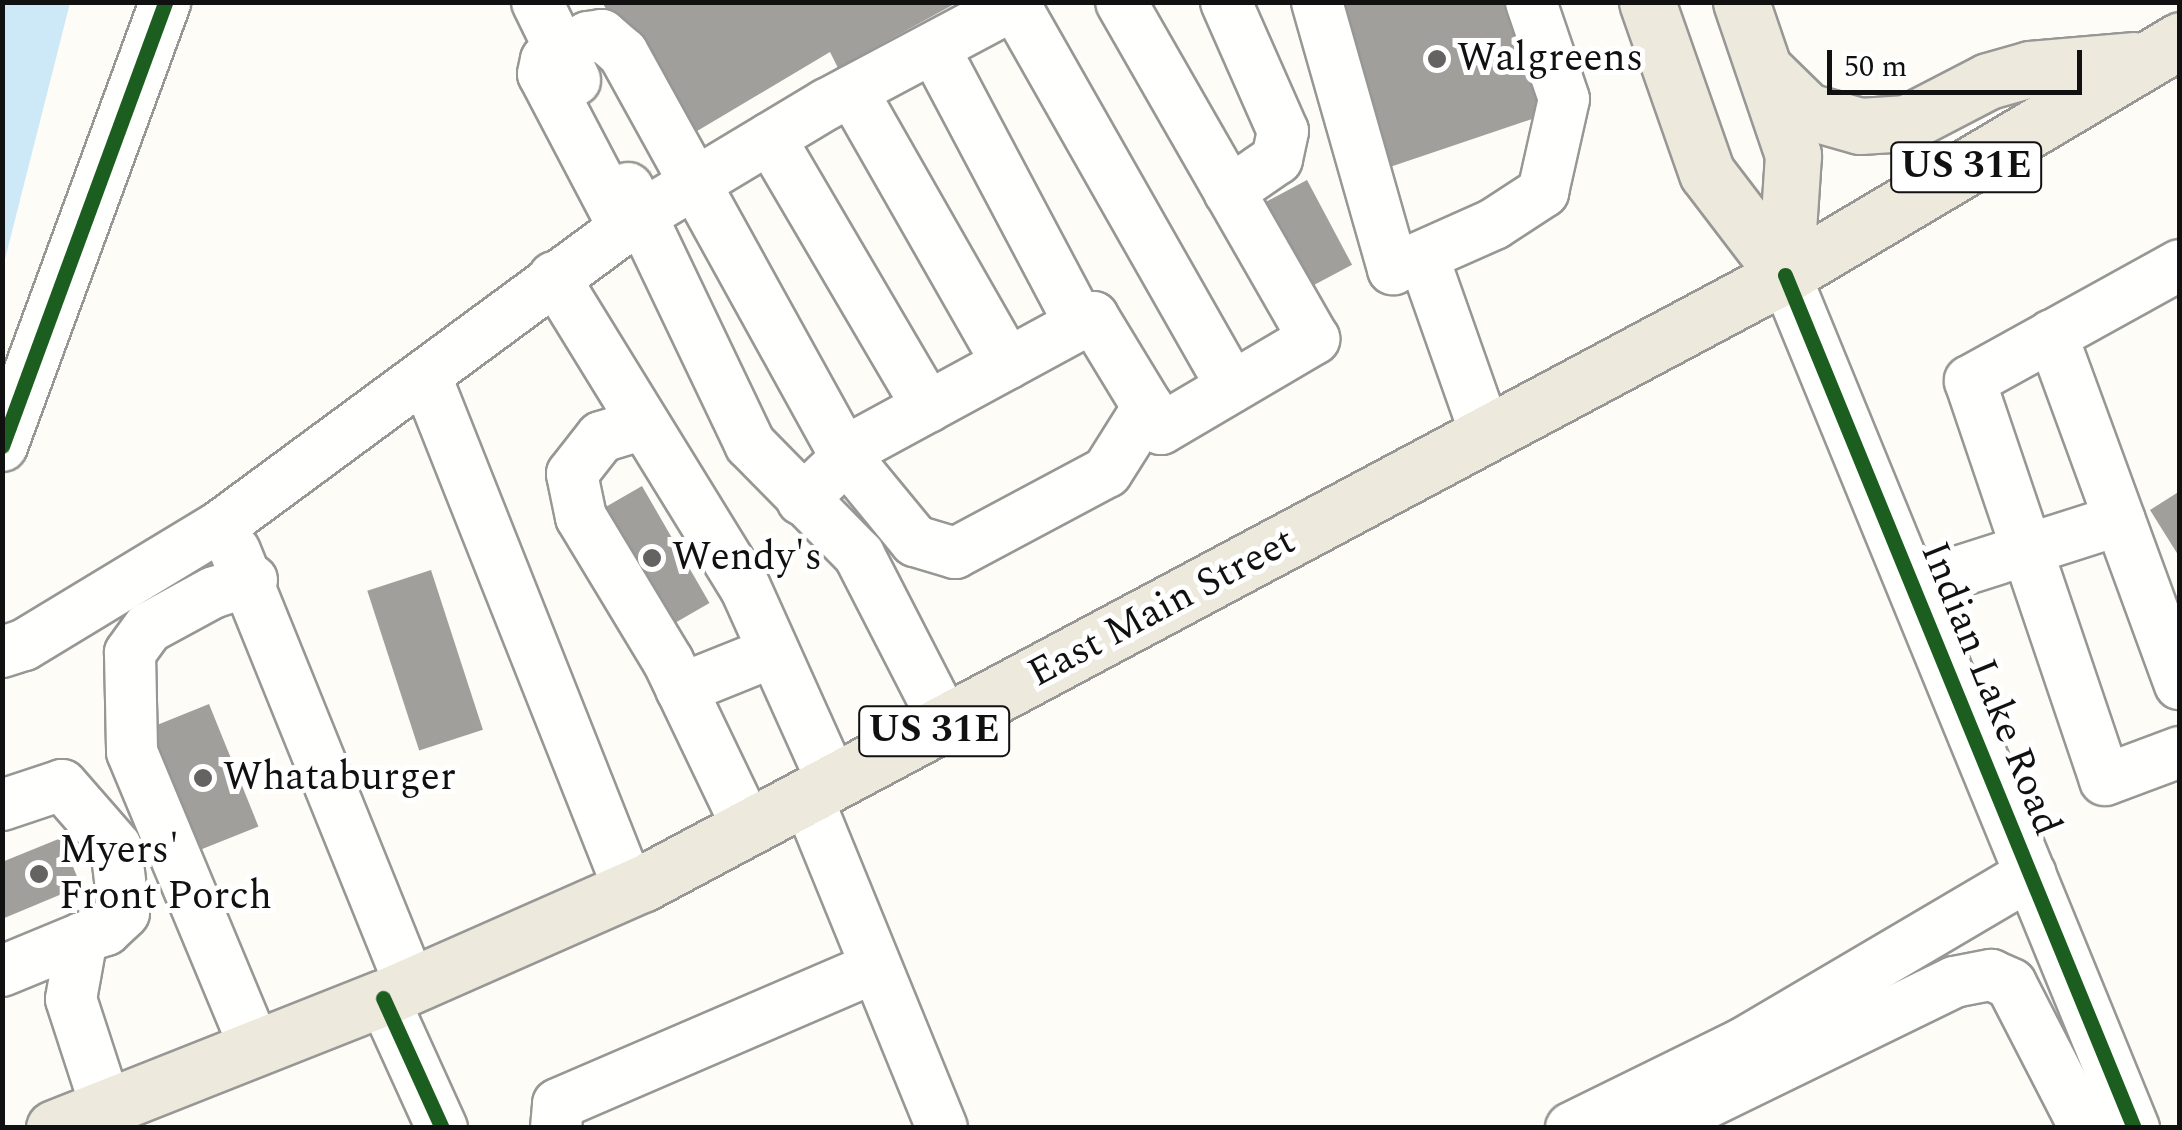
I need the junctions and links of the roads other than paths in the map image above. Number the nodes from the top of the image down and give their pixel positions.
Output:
1 (165, 2) edge
2 (537, 2) edge
3 (1121, 2) edge
4 (1226, 2) edge
5 (1316, 2) edge
6 (1531, 2) edge
7 (1647, 2) edge
8 (1742, 2) edge
9 (1017, 4) edge
10 (934, 48) junction
11 (2163, 49) edge
12 (561, 50) junction
13 (1765, 70) junction
14 (852, 91) junction
15 (770, 138) junction
16 (698, 180) junction
17 (1229, 192) junction
18 (633, 221) junction
19 (1424, 259) junction
20 (2180, 265) edge
21 (1785, 275) junction
22 (554, 277) junction
23 (1080, 324) junction
24 (2052, 335) junction
25 (1008, 364) junction
26 (426, 376) junction
27 (1232, 387) junction
28 (928, 406) junction
29 (1148, 407) junction
30 (644, 424) junction
31 (1486, 435) junction
32 (2, 446) edge
33 (846, 458) junction
34 (802, 500) junction
35 (2120, 520) junction
36 (219, 527) junction
37 (2028, 550) junction
38 (252, 580) junction
39 (1913, 586) junction
40 (2, 652) edge
41 (773, 652) junction
42 (2180, 684) edge
43 (681, 689) junction
44 (946, 724) junction
45 (2180, 752) edge
46 (820, 790) junction
47 (2, 805) edge
48 (748, 828) junction
49 (2031, 874) junction
50 (630, 889) junction
51 (82, 938) junction
52 (876, 967) junction
53 (5, 971) edge
54 (397, 992) junction
55 (71, 999) junction
56 (255, 1048) junction
57 (111, 1117) edge
58 (54, 1128) edge
59 (442, 1128) edge
60 (556, 1128) edge
61 (942, 1128) edge
62 (1571, 1128) edge
63 (1655, 1128) edge
64 (2084, 1128) edge
65 (2134, 1128) edge

1 - 32 street
2 - 12 street
3 - 17 street
4 - 17 street
5 - 19 street
6 - 19 street
7 - 21 main road
8 - 13 main road
9 - 10 street
9 - 27 street
10 - 14 street
10 - 23 street
11 - 13 main road
11 - 21 main road, East Main Street / US 31E
12 - 16 street
12 - 18 street
13 - 21 main road
14 - 15 street
14 - 25 street
15 - 16 street
15 - 28 street
16 - 18 street
16 - 33 street
17 - 27 street
18 - 22 street
18 - 34 street
19 - 31 street
20 - 24 street
21 - 31 main road, East Main Street / US 31E
21 - 39 street, Indian Lake Road
22 - 26 street
22 - 30 street
23 - 25 street
23 - 29 street
24 - 35 street
24 - 37 street
25 - 28 street
26 - 36 street
26 - 50 street
27 - 29 street
28 - 33 street
29 - 33 street
30 - 41 street
30 - 43 street
31 - 44 main road, East Main Street / US 31E
33 - 34 street
34 - 44 street
35 - 37 street
35 - 42 street
36 - 38 street
36 - 40 street
37 - 39 street
37 - 45 street
38 - 54 street
38 - 56 street
39 - 49 street, Indian Lake Road
41 - 43 street
41 - 46 street
43 - 48 street
44 - 46 main road, East Main Street / US 31E
46 - 48 main road, East Main Street / US 31E
46 - 52 street
47 - 51 street
48 - 50 main road, East Main Street / US 31E
49 - 62 street
49 - 65 street, Indian Lake Road
50 - 54 main road, East Main Street / US 31E
51 - 53 street
51 - 55 street
52 - 60 street
52 - 61 street
53 - 55 street
54 - 56 main road, East Main Street / US 31E
54 - 59 street
55 - 57 street
56 - 57 main road, East Main Street / US 31E
57 - 58 main road, East Main Street / US 31E
63 - 64 street

